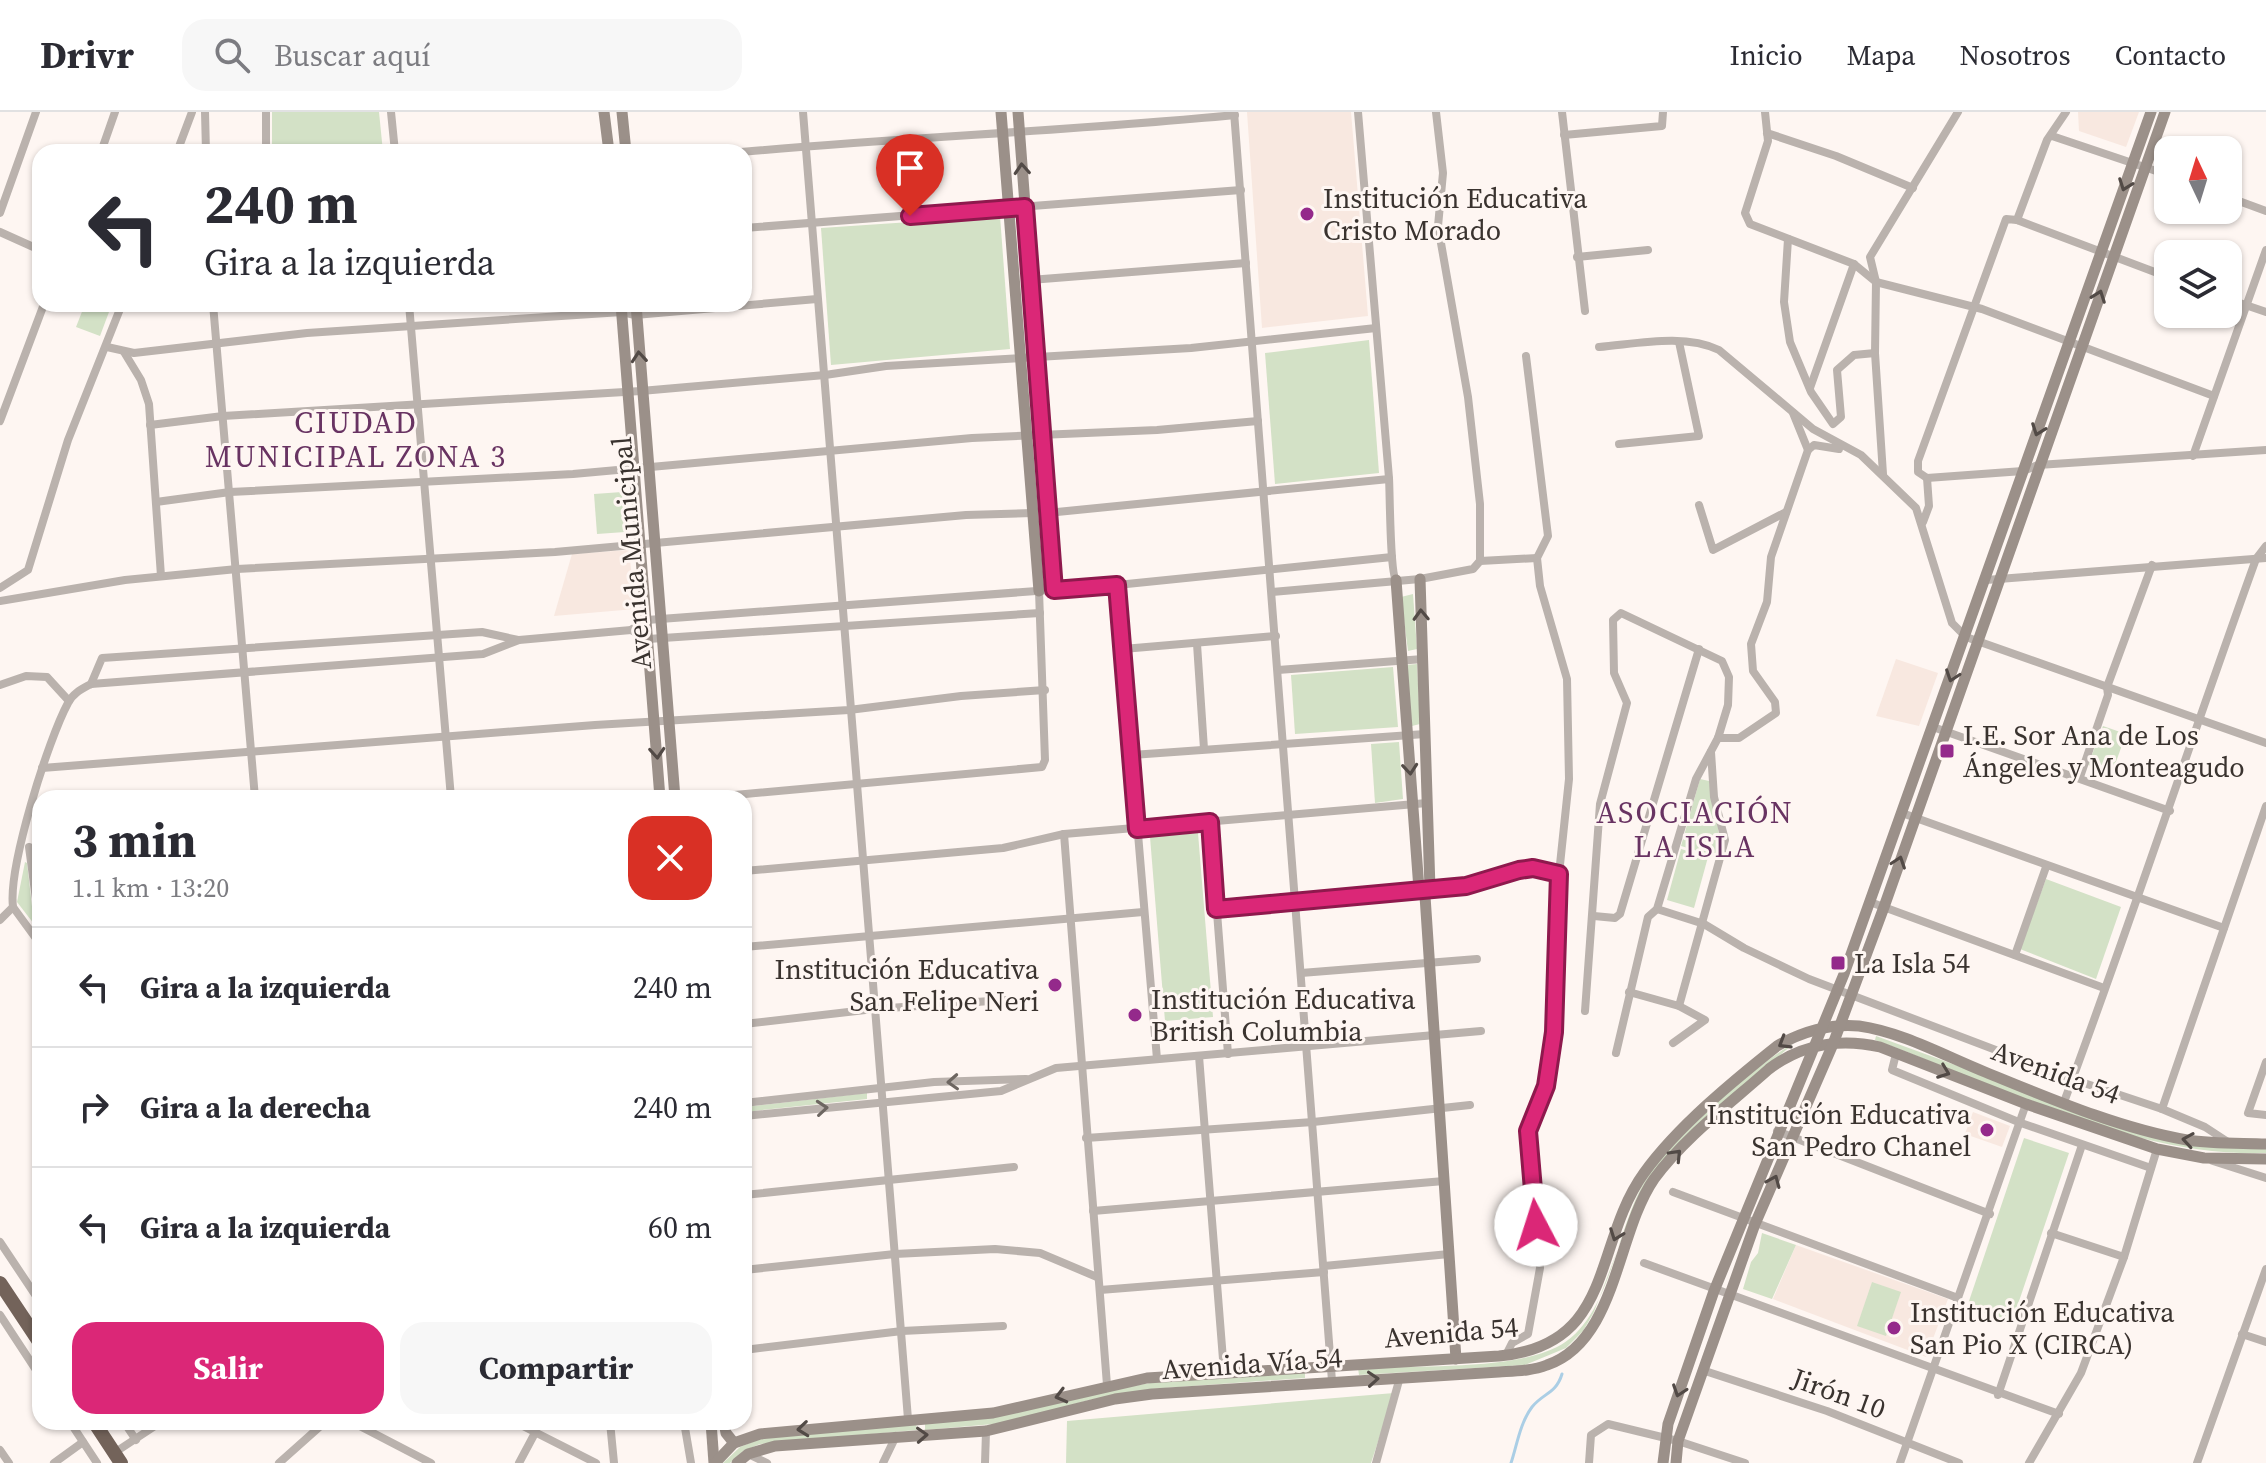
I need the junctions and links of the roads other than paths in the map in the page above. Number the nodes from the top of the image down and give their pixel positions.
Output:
1 (36, 112) edge
2 (115, 112) edge
3 (192, 112) edge
4 (205, 112) edge
5 (266, 112) edge
6 (391, 112) edge
7 (604, 112) edge
8 (622, 112) edge
9 (803, 112) edge
10 (1001, 112) edge
11 (1018, 112) edge
12 (1358, 112) edge
13 (1436, 112) edge
14 (1562, 112) edge
15 (1663, 112) edge
16 (1765, 112) edge
17 (1958, 112) edge
18 (2066, 112) edge
19 (2151, 112) edge
20 (2165, 112) edge
21 (1234, 114) edge
22 (1003, 131) junction
23 (1019, 133) junction
24 (1767, 133) junction
25 (1564, 135) junction
26 (2052, 136) junction
27 (104, 144) edge
28 (180, 144) edge
29 (206, 144) edge
30 (266, 144) edge
31 (394, 144) edge
32 (608, 144) edge
33 (625, 144) edge
34 (806, 146) junction
35 (752, 151) edge
36 (2133, 161) junction
37 (2145, 167) junction
38 (2154, 170) edge
39 (1913, 188) junction
40 (1241, 190) junction
41 (2242, 202) edge
42 (1025, 207) junction
43 (1008, 209) junction
44 (2266, 211) edge
45 (0, 213) edge
46 (2017, 220) junction
47 (811, 223) junction
48 (752, 227) edge
49 (0, 232) edge
50 (1788, 239) junction
51 (32, 246) edge
52 (1648, 250) dead end
53 (2266, 250) edge
54 (2101, 252) junction
55 (2113, 256) junction
56 (1577, 257) junction
57 (1246, 263) junction
58 (1854, 264) junction
59 (2154, 272) edge
60 (1030, 280) junction
61 (1876, 282) junction
62 (817, 299) junction
63 (752, 303) edge
64 (2242, 304) edge
65 (1973, 306) junction
66 (2247, 306) junction
67 (1585, 311) dead end
68 (41, 312) edge
69 (119, 312) edge
70 (214, 312) edge
71 (410, 312) edge
72 (575, 312) edge
73 (622, 312) edge
74 (636, 312) edge
75 (2266, 312) edge
76 (411, 326) junction
77 (1376, 328) junction
78 (218, 342) junction
79 (1253, 342) junction
80 (1679, 342) junction
81 (2076, 342) junction
82 (107, 347) junction
83 (1599, 347) dead end
84 (124, 352) junction
85 (1875, 353) junction
86 (1526, 356) dead end
87 (1019, 357) junction
88 (1036, 358) junction
89 (825, 375) junction
90 (1810, 388) junction
91 (628, 390) junction
92 (641, 391) junction
93 (2214, 396) junction
94 (417, 404) junction
95 (2, 405) edge
96 (1792, 413) junction
97 (223, 416) junction
98 (0, 421) edge
99 (1258, 421) junction
100 (150, 425) junction
101 (1026, 436) junction
102 (1042, 436) junction
103 (1619, 444) dead end
104 (829, 450) junction
105 (1808, 450) junction
106 (2266, 450) edge
107 (1848, 451) junction
108 (2193, 456) junction
109 (648, 465) junction
110 (2038, 465) junction
111 (634, 466) junction
112 (2023, 471) junction
113 (1883, 475) junction
114 (1927, 478) junction
115 (422, 479) junction
116 (1389, 479) junction
117 (230, 492) junction
118 (1264, 492) junction
119 (156, 502) junction
120 (1699, 505) dead end
121 (1786, 512) junction
122 (1033, 513) junction
123 (1047, 513) junction
124 (1923, 522) junction
125 (835, 527) junction
126 (641, 542) junction
127 (654, 542) junction
128 (2266, 546) edge
129 (430, 557) junction
130 (1392, 557) junction
131 (1537, 558) junction
132 (2266, 558) edge
133 (2256, 559) junction
134 (1480, 561) junction
135 (2152, 565) junction
136 (237, 569) junction
137 (1270, 570) junction
138 (161, 576) junction
139 (1420, 579) junction
140 (1396, 580) junction
141 (1986, 580) junction
142 (1999, 581) junction
143 (1117, 585) junction
144 (0, 588) edge
145 (1054, 590) junction
146 (1039, 591) junction
147 (1272, 592) junction
148 (0, 601) edge
149 (841, 605) junction
150 (1040, 613) junction
151 (661, 619) junction
152 (647, 620) junction
153 (843, 626) junction
154 (631, 630) junction
155 (437, 635) junction
156 (1276, 636) junction
157 (648, 639) junction
158 (662, 639) junction
159 (1972, 639) junction
160 (519, 640) junction
161 (1197, 644) junction
162 (1123, 649) junction
163 (1699, 649) junction
164 (242, 651) junction
165 (439, 658) junction
166 (1423, 659) junction
167 (1402, 660) junction
168 (1278, 670) junction
169 (245, 673) junction
170 (91, 684) junction
171 (0, 685) edge
172 (2107, 687) junction
173 (1045, 690) junction
174 (69, 701) junction
175 (849, 710) junction
176 (2198, 719) junction
177 (668, 720) junction
178 (655, 722) junction
179 (1939, 729) junction
180 (1407, 734) junction
181 (1425, 734) junction
182 (445, 736) junction
183 (1718, 738) junction
184 (1283, 743) junction
185 (2266, 743) edge
186 (1204, 749) junction
187 (1711, 751) junction
188 (252, 753) junction
189 (1132, 755) junction
190 (42, 768) junction
191 (2080, 777) junction
192 (856, 786) junction
193 (38, 790) edge
194 (254, 790) edge
195 (450, 790) edge
196 (659, 790) edge
197 (674, 790) edge
198 (752, 794) edge
199 (1427, 803) junction
200 (1413, 805) junction
201 (2266, 806) edge
202 (2170, 811) junction
203 (1902, 813) junction
204 (1289, 816) junction
205 (32, 818) edge
206 (1915, 818) junction
207 (1210, 822) junction
208 (1137, 829) junction
209 (1064, 834) junction
210 (26, 848) junction
211 (32, 848) edge
212 (861, 861) junction
213 (2046, 867) junction
214 (752, 870) edge
215 (1559, 874) junction
216 (32, 883) edge
217 (1425, 891) junction
218 (2134, 899) junction
219 (1870, 902) junction
220 (1296, 904) junction
221 (13, 907) junction
222 (1884, 907) junction
223 (1216, 909) junction
224 (1657, 909) junction
225 (1143, 912) junction
226 (1594, 916) junction
227 (1070, 919) junction
228 (0, 920) edge
229 (1704, 924) junction
230 (2224, 928) junction
231 (32, 933) edge
232 (867, 935) junction
233 (752, 946) edge
234 (2015, 955) junction
235 (1477, 959) dead end
236 (1429, 961) junction
237 (1301, 973) junction
238 (2104, 988) junction
239 (1838, 990) junction
240 (1629, 992) junction
241 (1852, 994) junction
242 (1005, 1000) dead end
243 (1679, 1006) junction
244 (874, 1009) junction
245 (1585, 1011) dead end
246 (752, 1023) edge
247 (1859, 1026) junction
248 (1839, 1027) junction
249 (1823, 1029) junction
250 (1481, 1031) dead end
251 (1433, 1035) junction
252 (1673, 1043) dead end
253 (1833, 1044) junction
254 (1816, 1046) junction
255 (1306, 1048) junction
256 (1616, 1053) dead end
257 (1228, 1054) junction
258 (1896, 1054) junction
259 (1199, 1056) junction
260 (1157, 1059) junction
261 (2266, 1062) edge
262 (1081, 1066) junction
263 (1031, 1078) junction
264 (2072, 1079) junction
265 (882, 1088) junction
266 (752, 1102) edge
267 (883, 1102) junction
268 (2064, 1102) junction
269 (2026, 1104) junction
270 (1470, 1105) dead end
271 (1438, 1108) junction
272 (2162, 1109) junction
273 (752, 1115) edge
274 (2266, 1115) edge
275 (1313, 1122) junction
276 (2021, 1123) junction
277 (1205, 1129) junction
278 (1777, 1131) junction
279 (1792, 1137) junction
280 (1086, 1138) junction
281 (2229, 1143) junction
282 (2266, 1144) edge
283 (2082, 1145) junction
284 (2157, 1149) junction
285 (2204, 1158) junction
286 (2266, 1159) edge
287 (1014, 1167) dead end
288 (2151, 1168) junction
289 (2266, 1178) edge
290 (889, 1180) junction
291 (1444, 1181) junction
292 (1673, 1192) dead end
293 (1319, 1193) junction
294 (752, 1194) edge
295 (1210, 1201) junction
296 (1093, 1211) junction
297 (1990, 1214) junction
298 (1742, 1219) junction
299 (1755, 1224) junction
300 (2051, 1233) junction
301 (0, 1242) edge
302 (895, 1254) junction
303 (1449, 1254) junction
304 (2124, 1257) junction
305 (1644, 1263) dead end
306 (752, 1269) edge
307 (1324, 1269) junction
308 (2266, 1269) edge
309 (1097, 1277) junction
310 (1216, 1279) junction
311 (0, 1283) edge
312 (32, 1290) edge
313 (1100, 1290) junction
314 (1714, 1291) junction
315 (1728, 1295) junction
316 (1958, 1298) junction
317 (0, 1315) edge
318 (1003, 1326) dead end
319 (32, 1331) edge
320 (902, 1331) junction
321 (2242, 1334) junction
322 (2266, 1342) edge
323 (752, 1349) edge
324 (1506, 1355) junction
325 (1456, 1359) junction
326 (32, 1364) edge
327 (1331, 1365) junction
328 (1689, 1365) junction
329 (1702, 1370) junction
330 (1932, 1370) junction
331 (1224, 1372) junction
332 (1400, 1377) junction
333 (1332, 1381) junction
334 (1107, 1385) junction
335 (1998, 1395) junction
336 (2059, 1414) junction
337 (908, 1419) junction
338 (75, 1430) edge
339 (99, 1430) edge
340 (129, 1430) edge
341 (150, 1430) edge
342 (316, 1430) edge
343 (367, 1430) edge
344 (530, 1430) edge
345 (535, 1430) edge
346 (611, 1430) edge
347 (685, 1430) edge
348 (712, 1430) edge
349 (725, 1430) edge
350 (986, 1431) junction
351 (535, 1433) junction
352 (896, 1436) junction
353 (1664, 1438) junction
354 (136, 1440) junction
355 (1678, 1441) junction
356 (83, 1442) junction
357 (1908, 1442) junction
358 (734, 1443) junction
359 (0, 1450) edge
360 (748, 1454) junction
361 (117, 1458) edge
362 (9, 1463) edge
363 (54, 1463) edge
364 (97, 1463) edge
365 (279, 1463) edge
366 (431, 1463) edge
367 (519, 1463) edge
368 (596, 1463) edge
369 (614, 1463) edge
370 (691, 1463) edge
371 (714, 1463) edge
372 (737, 1463) edge
373 (767, 1463) edge
374 (883, 1463) edge
375 (985, 1463) edge
376 (1376, 1463) edge
377 (1589, 1463) edge
378 (1663, 1463) edge
379 (1676, 1463) edge
380 (1745, 1463) edge
381 (1900, 1463) edge
382 (1959, 1463) edge
383 (2029, 1463) edge
384 (2197, 1463) edge

1 - 45 street
2 - 27 street
3 - 28 street
4 - 29 street
5 - 30 street
6 - 31 street
7 - 32 street
8 - 33 street
9 - 34 street
10 - 22 street
11 - 23 street
12 - 77 street
13 - 134 street
14 - 25 street
15 - 25 street
16 - 24 street
17 - 39 street
18 - 26 street
19 - 36 street
20 - 37 street
21 - 23 street
21 - 40 street
22 - 23 street
22 - 34 street
22 - 43 street
42 -> 23 street
24 - 39 street
24 - 50 street
25 - 56 street
26 - 36 street
26 - 46 street
34 - 35 street
34 - 47 street
36 - 37 street
36 -> 54 street
37 - 38 street
37 - 55 street
39 - 61 street
40 - 42 street
40 - 57 street
41 - 44 street
42 - 43 street
42 - 60 street
43 - 47 street
43 - 87 street
46 - 54 street
46 - 65 street
47 - 48 street
47 - 62 street
49 - 51 street
50 - 58 street
50 - 90 street
52 - 56 street
53 - 66 street
54 - 55 street
54 - 81 street
55 - 59 street
81 -> 55 street
56 - 67 street
57 - 60 street
57 - 79 street
58 - 61 street
58 - 90 street
60 - 88 street
61 - 65 street
61 - 85 street
62 - 63 street
62 - 89 street
64 - 66 street
65 - 81 street
65 - 114 street
66 - 75 street
66 - 93 street
68 - 95 street
69 - 82 street
70 - 78 street
71 - 76 street
72 - 76 street
73 - 91 street, Avenida Municipal
92 -> 74 street, Avenida Municipal
76 - 78 street
76 - 94 street
77 - 79 street
77 - 116 street
78 - 84 street
78 - 97 street
79 - 88 street
79 - 99 street
80 - 83 street
80 - 96 street
80 - 103 street
81 - 93 street
81 - 110 street
81 -> 112 street
82 - 84 street
82 - 144 street
84 - 100 street
85 - 90 street
85 - 113 street
86 - 131 street
87 - 88 street
87 - 89 street
87 - 101 street
88 - 102 street
89 - 92 street
89 - 104 street
91 - 92 street
91 - 94 street
91 - 111 street, Avenida Municipal
92 - 109 street, Avenida Municipal
93 - 108 street
94 - 97 street
94 - 115 street
95 - 98 street
96 - 105 street
96 - 107 street
97 - 100 street
97 - 117 street
99 - 102 street
99 - 118 street
100 - 119 street
101 - 102 street
101 - 104 street
101 - 122 street
102 - 123 street
104 - 109 street
104 - 125 street
105 - 107 street
105 - 121 street
106 - 108 street
107 - 113 street
108 - 110 street
109 - 111 street
109 - 127 street, Avenida Municipal
110 - 112 street
110 - 142 street
111 - 115 street
111 - 126 street, Avenida Municipal
112 - 114 street
112 - 141 street
113 - 124 street
114 - 124 street
115 - 117 street
115 - 129 street
116 - 118 street
116 - 130 street
117 - 119 street
117 - 136 street
118 - 123 street
118 - 137 street
119 - 138 street
120 - 121 street
121 - 183 street
122 - 125 street
122 - 146 street
123 - 145 street
124 - 159 street
125 - 127 street
125 - 149 street
126 - 127 street
126 - 129 street
126 - 152 street, Avenida Municipal
127 - 151 street, Avenida Municipal
128 - 133 street
129 - 136 street
129 - 155 street
130 - 137 street
130 - 140 street
131 - 134 street
131 - 215 street
132 - 133 street
133 - 135 street
133 - 176 street
134 - 139 street
135 - 142 street
135 - 172 street
136 - 138 street
136 - 164 street
137 - 143 street
137 - 147 street
138 - 148 street
139 - 140 street
166 -> 139 street
140 - 147 street
140 - 167 street
141 - 142 street
141 - 159 street
142 - 159 street
143 - 145 street
143 - 162 street
145 - 146 street
146 - 149 street
146 - 150 street
147 - 156 street
149 - 151 street
149 - 153 street
150 - 153 street
150 - 173 street
151 - 152 street
151 - 158 street, Avenida Municipal
152 - 154 street
152 - 157 street, Avenida Municipal
153 - 158 street
153 - 175 street
154 - 157 street
154 - 160 street
155 - 160 street
155 - 164 street
155 - 165 street
156 - 161 street
156 - 168 street
157 - 158 street
157 - 178 street, Avenida Municipal
158 - 177 street, Avenida Municipal
159 - 172 street
159 - 179 street
160 - 165 street
161 - 162 street
161 - 186 street
162 - 189 street
163 - 183 street
163 - 226 street
163 - 226 street
164 - 169 street
164 - 170 street
165 - 169 street
165 - 182 street
166 - 167 street
166 - 181 street
167 - 168 street
167 - 180 street
168 - 184 street
169 - 170 street
169 - 188 street
170 - 174 street
171 - 174 street
172 - 176 street
172 - 191 street
173 - 175 street
173 - 192 street
174 - 190 street
175 - 177 street
175 - 192 street
176 - 185 street
176 - 202 street
177 - 178 street
177 - 197 street, Avenida Municipal
178 - 182 street
178 -> 196 street, Avenida Municipal
179 - 191 street
179 - 203 street
179 - 206 street
180 - 181 street
180 - 184 street
180 -> 200 street
181 - 199 street
182 - 188 street
182 - 195 street
183 - 187 street
184 - 186 street
184 - 204 street
186 - 189 street
187 - 224 street
187 - 229 street
188 - 190 street
188 - 194 street
189 - 208 street
190 - 193 street
191 - 202 street
192 - 198 street
192 - 212 street
199 - 200 street
199 - 217 street
200 - 204 street
200 - 217 street
201 - 230 street
202 - 218 street
203 - 206 street
203 - 219 street
204 - 207 street
204 - 220 street
205 - 210 street
206 - 213 street
222 -> 206 street
207 - 208 street
207 - 223 street
208 - 209 street
208 - 225 street
209 - 212 street
209 - 227 street
210 - 211 street
210 - 216 street
210 - 221 street
212 - 214 street
212 - 232 street
213 - 218 street
213 - 234 street
215 - 217 street
215 - 324 street
217 - 220 street
217 - 236 street
218 - 230 street
218 - 238 street
219 - 222 street
219 - 239 street
220 - 223 street
220 - 237 street
221 - 228 street
221 - 231 street
222 - 234 street
222 - 241 street
223 - 257 street
224 - 229 street
224 - 240 street
225 - 227 street
225 - 260 street
226 - 245 street
227 - 232 street
227 - 262 street
229 - 239 street
229 - 243 street
230 - 272 street
232 - 233 street
232 - 244 street
234 - 238 street
235 - 236 street
236 - 237 street
236 - 251 street
237 - 255 street
238 - 264 street
239 - 241 street
239 - 249 street
240 - 243 street
240 - 256 street
241 - 247 street
241 - 248 street
241 - 264 street
242 - 244 street
243 - 252 street
244 - 246 street
244 - 265 street
247 - 248 street, Avenida 54
247 - 268 street, Avenida 54
248 - 249 street, Avenida 54
248 - 253 street
249 - 254 street
249 -> 324 street, Avenida 54
250 - 251 street
251 - 255 street
251 - 271 street
253 - 254 street, Avenida Vía 54
253 - 258 street, Avenida Vía 54
253 - 279 street
254 - 278 street
332 -> 254 street, Avenida Vía 54
255 - 257 street
255 - 275 street
257 - 259 street
258 -> 269 street, Avenida Vía 54
258 - 276 street
259 - 260 street
259 - 277 street
260 - 262 street
261 - 274 street
262 - 263 street
262 - 280 street
263 -> 265 street
263 - 267 street
264 - 268 street
264 - 272 street
265 - 266 street
265 - 267 street
273 -> 267 street
267 - 290 street
281 -> 268 street, Avenida 54
269 - 276 street
269 - 284 street, Avenida Vía 54
270 - 271 street
271 - 275 street
271 - 291 street
272 - 281 street
275 - 277 street
275 - 293 street
276 - 283 street
276 - 297 street
277 - 280 street
277 - 295 street
278 - 279 street
278 - 298 street
279 - 297 street
299 -> 279 street
280 - 296 street
281 - 282 street, Avenida 54
283 - 288 street
283 - 300 street
284 - 285 street, Avenida Vía 54
284 - 288 street
285 - 286 street, Avenida Vía 54
285 - 289 street
287 - 290 street
288 - 304 street
290 - 294 street
290 - 302 street
291 - 293 street
291 - 303 street
292 - 298 street
293 - 295 street
293 - 307 street
295 - 296 street
295 - 310 street
296 - 309 street
297 - 316 street
298 - 299 street
298 - 314 street
299 - 315 street
299 - 316 street
300 - 304 street
300 - 335 street
301 - 312 street
302 - 306 street
302 - 309 street
302 - 320 street
303 - 307 street
303 - 325 street
304 - 336 street
305 - 314 street
307 - 310 street
307 - 327 street
308 - 321 street
309 - 313 street
310 - 313 street
310 - 331 street
311 - 319 highway
313 - 334 street
314 - 315 street
314 - 328 street
315 - 329 street
315 - 330 street
316 - 330 street
317 - 326 street
318 - 320 street
320 - 323 street
320 - 337 street
321 - 322 street
321 - 384 street
324 - 325 street, Avenida 54
325 - 327 street, Avenida 54
327 - 331 street, Avenida 54
327 - 333 street
328 - 329 street
328 -> 353 street
329 - 355 street
329 - 357 street, Jirón 10
330 - 335 street
330 - 357 street
331 - 334 street, Avenida 54
333 -> 332 street, Avenida Vía 54
332 - 376 street
333 - 350 street, Avenida Vía 54
334 -> 337 street, Avenida 54
335 - 336 street
336 - 383 street
337 -> 358 street, Avenida 54
338 - 356 street
339 - 361 highway
340 - 354 street
341 - 354 street
342 - 365 street
343 - 366 street
344 - 351 street
345 - 351 street
346 - 369 street
347 - 370 street
348 - 371 street
349 - 358 street
352 -> 350 street, Avenida Vía 54
350 - 375 street
351 - 367 street
351 - 368 street
352 - 360 street, Avenida Vía 54
352 - 374 street
353 - 355 street
353 - 377 street
353 - 378 street
354 - 361 street
355 - 379 street
355 - 380 street
356 - 363 street
356 - 364 street
357 - 381 street
357 - 382 street, Jirón 10
358 - 371 street
359 - 362 street
360 - 372 street, Avenida Vía 54
360 - 373 street

